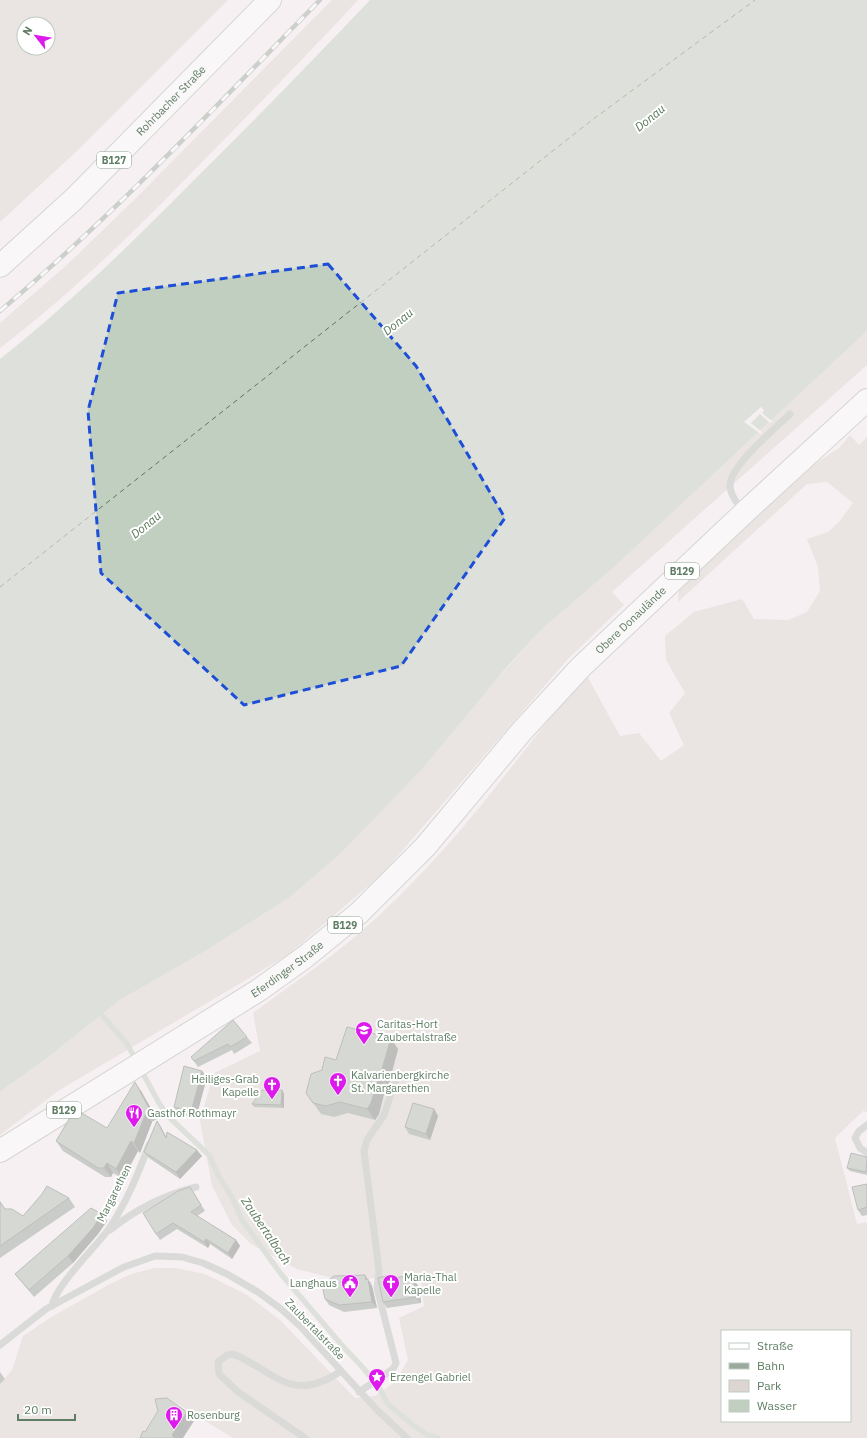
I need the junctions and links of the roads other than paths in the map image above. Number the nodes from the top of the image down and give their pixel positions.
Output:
1 (270, 0) edge
2 (0, 266) edge
3 (867, 400) edge
4 (790, 414) dead end
5 (745, 512) junction
6 (506, 750) joint
7 (396, 1079) dead end
8 (867, 1125) edge
9 (152, 1137) edge
10 (0, 1151) edge
11 (867, 1153) edge
12 (196, 1187) dead end
13 (103, 1237) junction
14 (52, 1306) junction
15 (0, 1345) edge
16 (341, 1372) junction
17 (359, 1392) junction
18 (304, 1438) edge
19 (407, 1438) edge

1 - 2 main road, Rohrbacher Straße / B127
3 - 5 main road, Obere Donaulände / B129
4 - 5 street
5 - 6 main road, Obere Donaulände / B129
6 - 10 main road, Eferdinger Straße / B129
7 - 17 street
8 - 11 street
9 - 13 street, Margarethen
12 - 13 street
13 - 14 street, Margarethen
14 - 15 street, Zaubertalstraße
14 - 16 street, Zaubertalstraße
16 - 17 street, Zaubertalstraße
16 - 18 street
17 - 19 street, Zaubertalstraße

